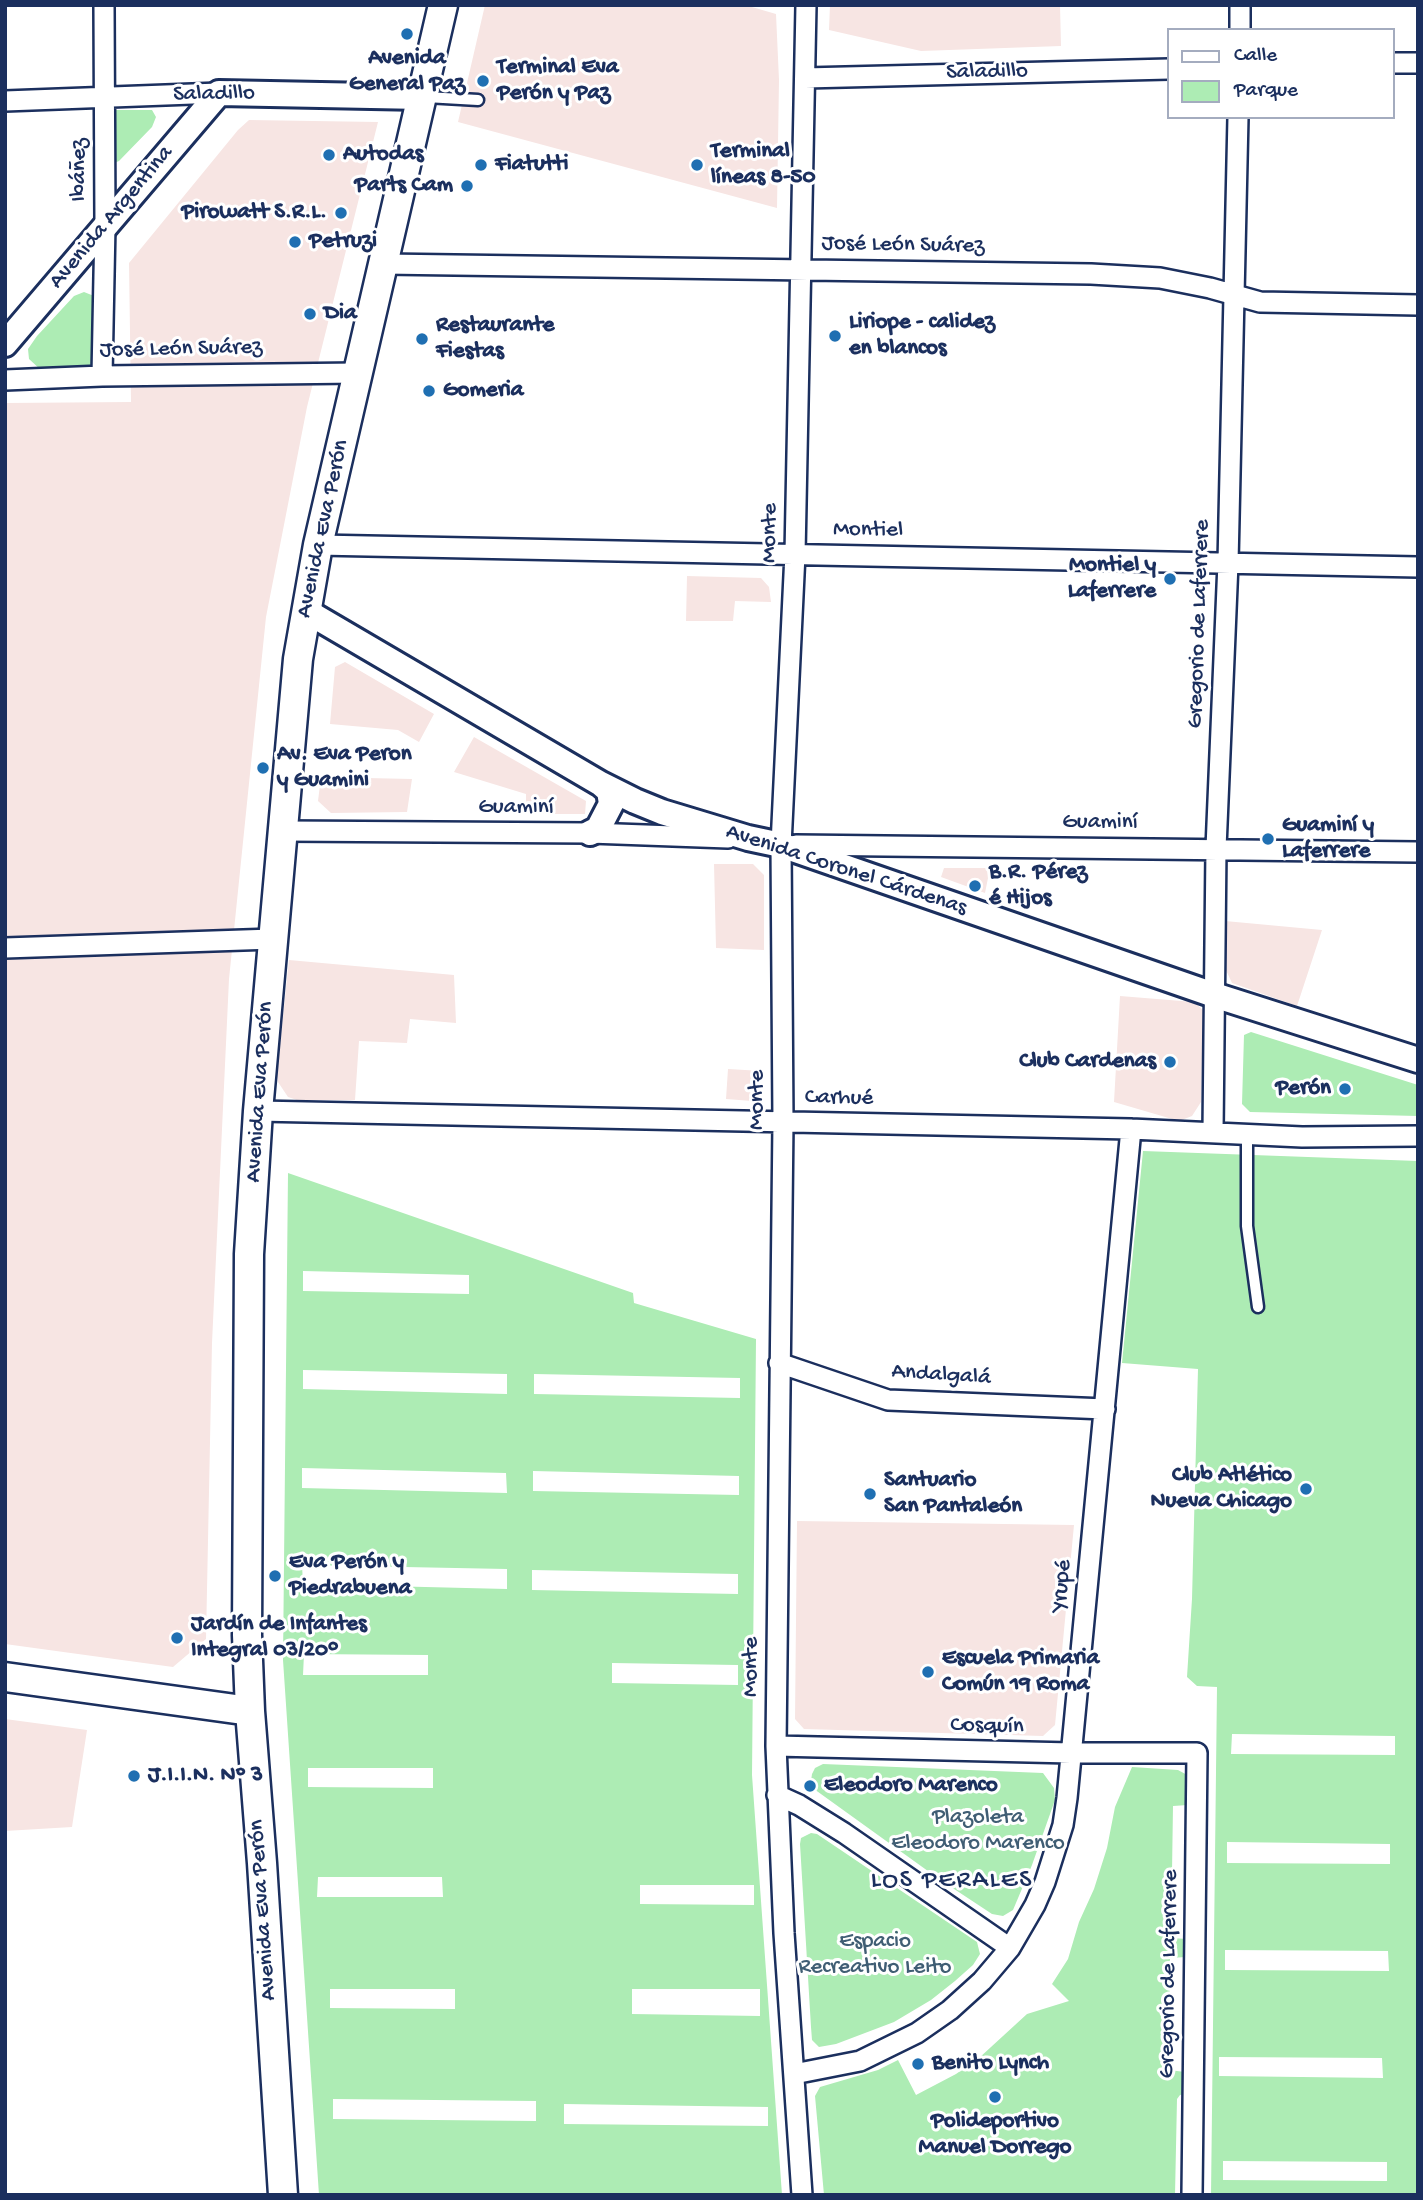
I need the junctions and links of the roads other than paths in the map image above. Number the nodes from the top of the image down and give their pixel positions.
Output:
1 (104, 5) edge
2 (443, 5) edge
3 (806, 5) edge
4 (1240, 5) edge
5 (1240, 28) edge
6 (1395, 63) edge
7 (1418, 63) edge
8 (1168, 69) edge
9 (806, 78) junction
10 (219, 93) junction
11 (422, 97) junction
12 (104, 99) junction
13 (478, 100) dead end
14 (5, 101) edge
15 (1238, 119) edge
16 (105, 225) junction
17 (384, 264) junction
18 (800, 268) junction
19 (1232, 294) junction
20 (1418, 305) edge
21 (5, 344) edge
22 (358, 373) junction
23 (102, 376) junction
24 (5, 380) edge
25 (318, 545) junction
26 (795, 554) junction
27 (1228, 563) junction
28 (1418, 567) edge
29 (306, 611) junction
30 (601, 784) junction
31 (284, 831) junction
32 (590, 833) junction
33 (748, 838) junction
34 (781, 845) junction
35 (1216, 848) junction
36 (1418, 852) edge
37 (272, 939) junction
38 (5, 948) edge
39 (1214, 995) junction
40 (1418, 1060) edge
41 (258, 1111) junction
42 (783, 1122) junction
43 (1131, 1129) junction
44 (1213, 1132) junction
45 (1247, 1134) junction
46 (1418, 1136) edge
47 (1258, 1307) dead end
48 (779, 1363) junction
49 (1105, 1409) junction
50 (5, 1677) edge
51 (250, 1711) junction
52 (776, 1746) junction
53 (1071, 1753) junction
54 (1197, 1753) joint
55 (777, 1795) junction
56 (1010, 1948) junction
57 (794, 2074) junction
58 (283, 2195) edge
59 (802, 2195) edge
60 (1192, 2195) edge

1 - 12 street, Ibáñez
2 - 11 main road, Avenida Eva Perón
3 - 9 street, Monte
4 - 5 street
6 - 7 street
8 - 9 street, Saladillo
9 - 18 street, Monte
10 - 11 street, Saladillo
10 - 12 street, Saladillo
10 - 16 street, Avenida Argentina
11 - 13 lane
11 - 17 main road, Avenida Eva Perón
12 - 14 street, Saladillo
12 - 16 street, Ibáñez
15 - 19 street, Gregorio de Laferrere
16 - 21 street, Avenida Argentina
16 - 23 street, Ibáñez
17 - 18 street, José León Suárez
17 - 22 main road, Avenida Eva Perón
18 - 19 street, José León Suárez
18 - 26 street, Monte
19 - 20 street, José León Suárez
19 - 27 street, Gregorio de Laferrere
22 - 23 street, José León Suárez
22 - 25 main road, Avenida Eva Perón
23 - 24 street, José León Suárez
25 - 26 street, Montiel
25 - 29 main road, Avenida Eva Perón
26 - 27 street, Montiel
26 - 34 street, Monte
27 - 28 street, Montiel
27 - 35 street, Gregorio de Laferrere
29 - 30 street, Avenida Coronel Cárdenas
29 - 31 main road, Avenida Eva Perón
30 - 32 street
30 - 33 street, Avenida Coronel Cárdenas
31 - 32 street, Guaminí
31 - 37 main road, Avenida Eva Perón
32 - 33 street, Guaminí
33 - 34 street, Avenida Coronel Cárdenas
34 - 35 street, Guaminí
34 - 39 street, Avenida Coronel Cárdenas
34 - 42 street, Monte
35 - 36 street, Guaminí
35 - 39 street, Gregorio de Laferrere
37 - 38 street
37 - 41 main road, Avenida Eva Perón
39 - 40 street, Avenida Coronel Cárdenas
39 - 44 street, Gregorio de Laferrere
41 - 42 street, Carhué
41 - 51 main road, Avenida Eva Perón
42 - 43 street, Carhué
42 - 48 street, Monte
43 - 44 street, Carhué
43 - 49 street, Yrupé
44 - 45 street, Carhué
45 - 46 street, Carhué
45 - 47 lane
48 - 49 street, Andalgalá
48 - 52 street, Monte
49 - 53 street, Yrupé
50 - 51 main road
51 - 58 main road, Avenida Eva Perón
52 - 53 street, Cosquín
52 - 55 street, Monte
53 - 54 street, Cosquín
53 - 56 street, Yrupé
54 - 60 street, Gregorio de Laferrere
55 - 56 street
55 - 57 street, Monte
56 - 57 street, Yrupé
57 - 59 street, Monte

